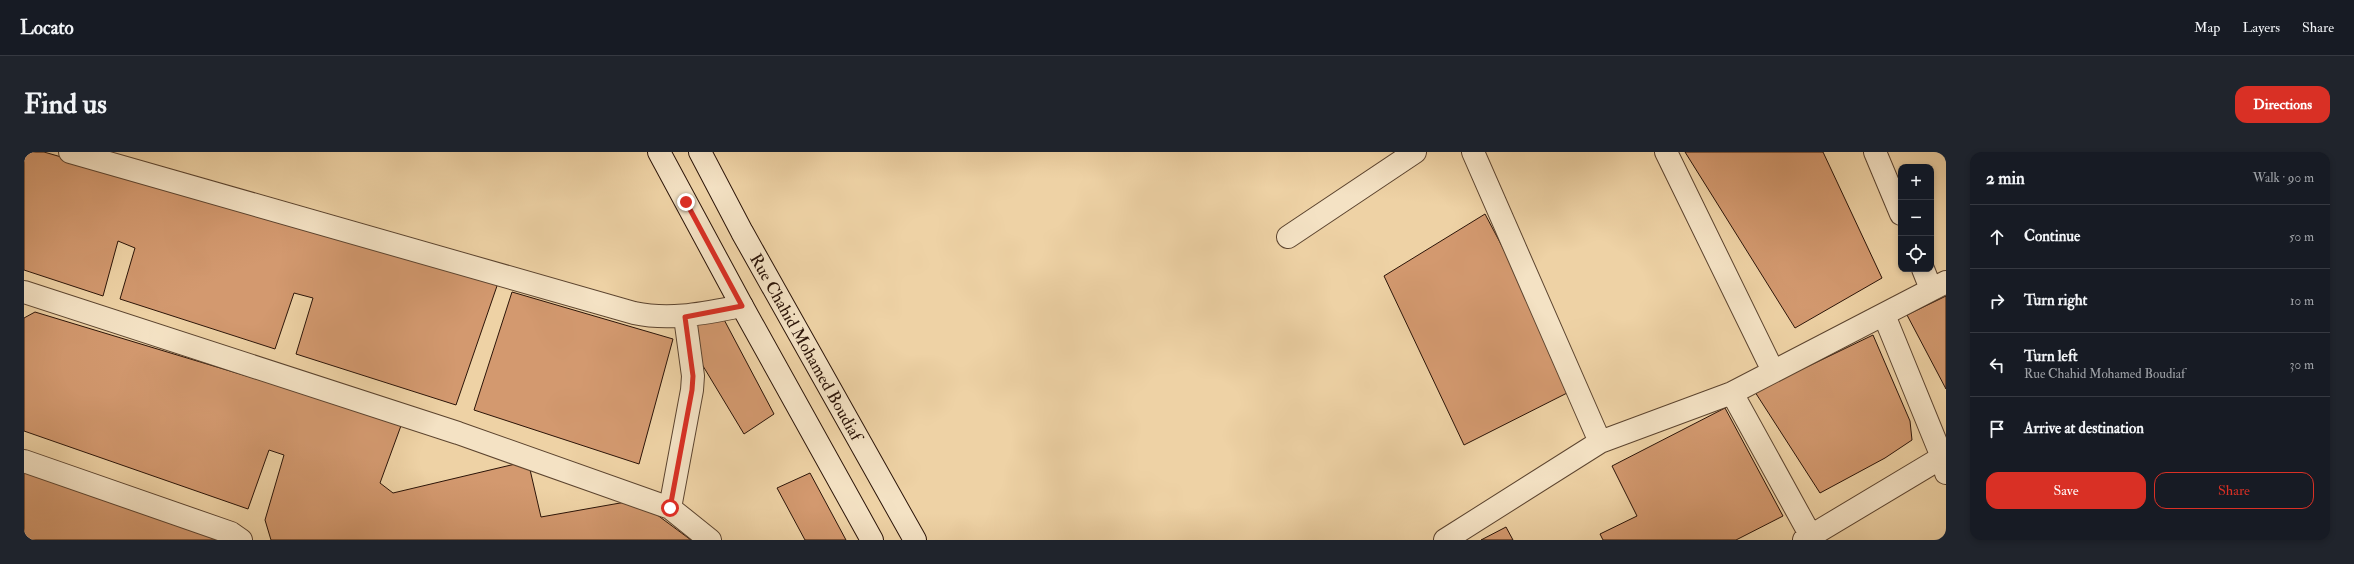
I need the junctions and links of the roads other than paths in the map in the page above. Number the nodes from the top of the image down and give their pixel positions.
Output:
1 (70, 152) edge
2 (659, 152) edge
3 (700, 152) edge
4 (1415, 152) edge
5 (1473, 152) edge
6 (1666, 152) edge
7 (1875, 152) edge
8 (1898, 207) edge
9 (1288, 237) dead end
10 (1934, 280) edge
11 (24, 292) edge
12 (742, 306) junction
13 (1884, 315) junction
14 (685, 317) junction
15 (1773, 371) junction
16 (1732, 393) junction
17 (1600, 442) junction
18 (24, 461) edge
19 (1945, 462) edge
20 (670, 508) junction
21 (1809, 539) edge
22 (241, 540) edge
23 (710, 540) edge
24 (872, 540) edge
25 (914, 540) edge
26 (1444, 540) edge

1 - 14 street
2 - 12 street, Rue Chahid Mohamed Boudiaf
3 - 25 street, Rue Chahid Mohamed Boudiaf
4 - 9 street
5 - 17 street
6 - 15 street
7 - 8 street
10 - 13 street
11 - 20 street
12 - 14 street
12 - 24 street, Rue Chahid Mohamed Boudiaf
13 - 15 street
13 - 19 street
14 - 20 street
15 - 16 street
16 - 17 street
16 - 21 street
17 - 26 street
18 - 22 street
19 - 21 street
20 - 23 street

